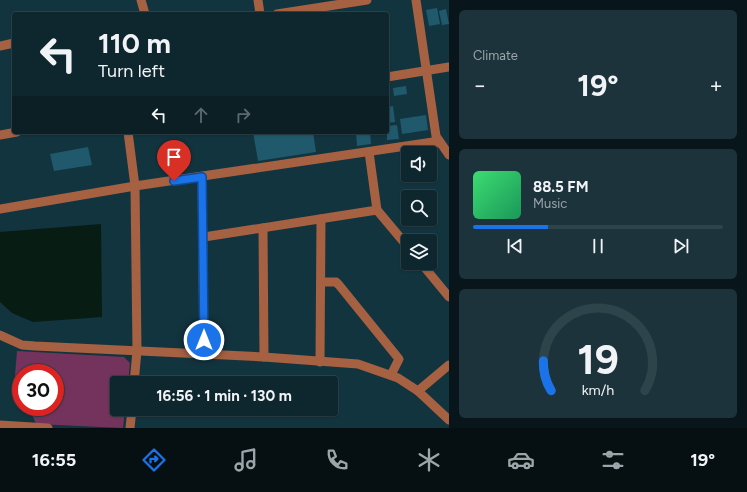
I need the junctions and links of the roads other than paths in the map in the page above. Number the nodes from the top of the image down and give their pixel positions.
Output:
1 (141, 0) edge
2 (258, 0) edge
3 (367, 0) edge
4 (416, 0) edge
5 (341, 2) edge
6 (145, 12) edge
7 (260, 12) edge
8 (288, 12) edge
9 (12, 44) edge
10 (0, 46) edge
11 (449, 67) edge
12 (427, 70) junction
13 (389, 76) edge
14 (12, 133) edge
15 (0, 134) edge
16 (128, 134) edge
17 (439, 143) junction
18 (369, 152) junction
19 (449, 155) edge
20 (202, 177) junction
21 (135, 186) junction
22 (0, 209) edge
23 (377, 210) junction
24 (321, 218) junction
25 (263, 228) junction
26 (204, 237) junction
27 (401, 239) edge
28 (427, 270) edge
29 (321, 282) junction
30 (449, 296) edge
31 (0, 335) edge
32 (137, 351) junction
33 (204, 354) junction
34 (264, 357) junction
35 (320, 362) junction
36 (449, 365) edge
37 (391, 375) junction
38 (135, 376) edge
39 (418, 391) junction
40 (131, 416) edge
41 (449, 420) edge
42 (0, 425) edge
43 (48, 428) edge
44 (130, 428) edge

1 - 6 street
2 - 7 street
3 - 5 street
4 - 12 street
5 - 8 street
9 - 10 street
11 - 12 street
12 - 13 street
12 - 17 street
14 - 15 street
16 - 21 street
17 - 18 street
17 - 19 street
18 - 20 street
18 - 23 street
20 - 21 street
20 - 26 street
21 - 22 street
21 - 32 street
23 - 24 street
23 - 27 street
24 - 25 street
24 - 29 street
25 - 26 street
25 - 34 street
26 - 33 street
28 - 30 street
29 - 35 street
29 - 37 street
31 - 32 street
32 - 33 street
32 - 38 street
33 - 34 street
34 - 35 street
35 - 37 street
36 - 39 street
37 - 39 street
39 - 41 street
40 - 44 street
42 - 43 street

